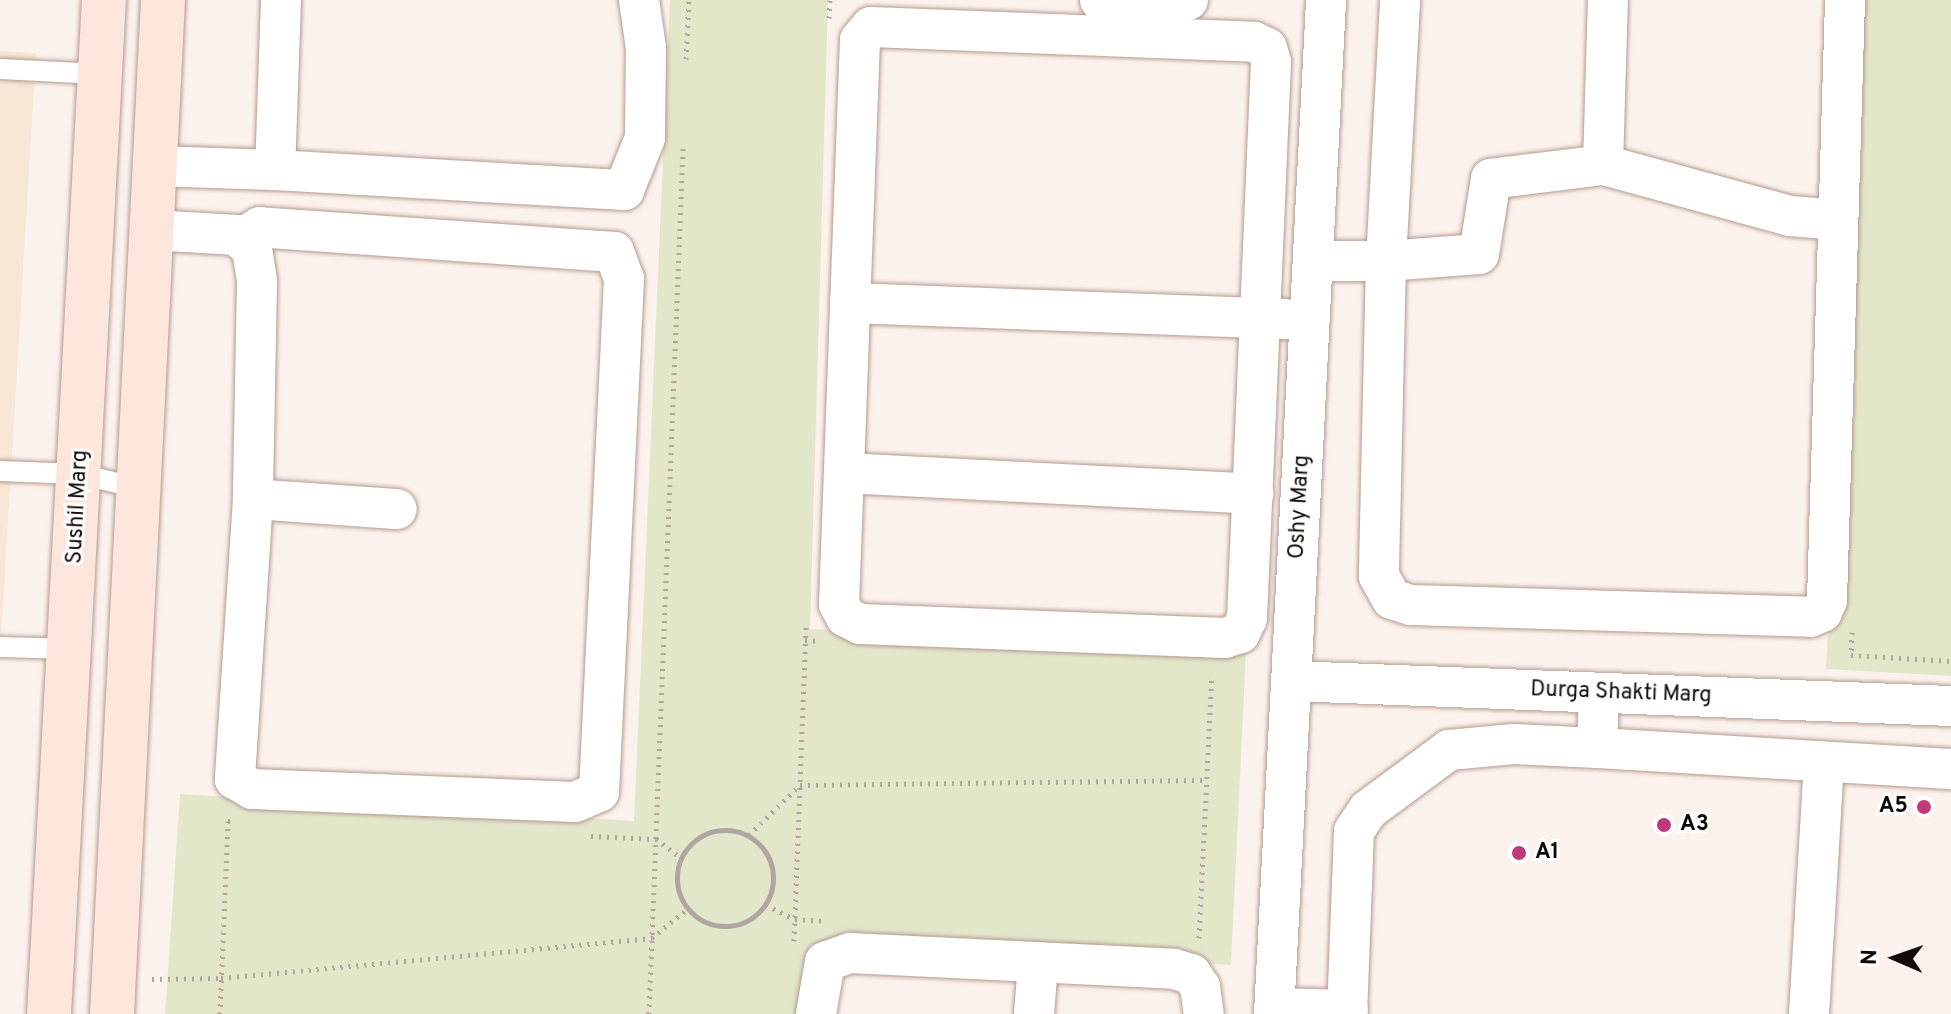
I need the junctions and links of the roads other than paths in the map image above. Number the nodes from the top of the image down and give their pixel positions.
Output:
1 (104, 0) edge
2 (163, 0) edge
3 (281, 0) edge
4 (639, 0) edge
5 (1100, 0) edge
6 (1188, 0) edge
7 (1326, 0) edge
8 (1400, 0) edge
9 (1608, 0) edge
10 (1845, 0) edge
11 (0, 69) edge
12 (100, 74) junction
13 (1603, 165) junction
14 (154, 166) junction
15 (275, 170) junction
16 (1838, 220) junction
17 (151, 230) junction
18 (241, 239) junction
19 (1313, 261) junction
20 (1386, 261) junction
21 (850, 303) junction
22 (1261, 318) junction
23 (1309, 320) junction
24 (0, 471) edge
25 (844, 473) junction
26 (79, 474) junction
27 (138, 488) junction
28 (1253, 494) junction
29 (253, 499) junction
30 (397, 509) dead end
31 (0, 647) edge
32 (72, 649) junction
33 (1291, 681) junction
34 (1599, 693) junction
35 (1951, 706) edge
36 (1597, 748) junction
37 (1824, 765) junction
38 (1951, 769) edge
39 (1038, 964) junction
40 (113, 997) edge
41 (1274, 1011) edge
42 (1348, 1012) edge
43 (49, 1014) edge
44 (816, 1014) edge
45 (1034, 1014) edge
46 (1204, 1014) edge
47 (1809, 1014) edge

1 - 12 street, Sushil Marg
2 - 14 street
3 - 15 street
4 - 15 street
5 - 6 street
7 - 19 street, Oshy Marg
8 - 20 street
9 - 13 street
10 - 16 street
11 - 12 lane
12 - 26 street, Sushil Marg
13 - 16 street
13 - 20 street
14 - 15 street
14 - 17 street
16 - 20 street
17 - 18 street
17 - 27 street
18 - 29 street
18 - 29 street
19 - 20 street
19 - 23 street, Oshy Marg
21 - 22 street
21 - 22 street
21 - 25 street
22 - 23 street
22 - 28 street
23 - 33 street, Oshy Marg
24 - 26 lane
25 - 28 street
25 - 28 street
26 - 27 lane
26 - 32 street, Sushil Marg
27 - 40 street
29 - 30 street
31 - 32 lane
32 - 43 street, Sushil Marg
33 - 34 street, Durga Shakti Marg
33 - 41 street, Oshy Marg
34 - 35 street, Durga Shakti Marg
34 - 36 street
36 - 37 street
36 - 42 street
37 - 38 street
37 - 47 street
39 - 44 street
39 - 45 street
39 - 46 street
41 - 42 street

